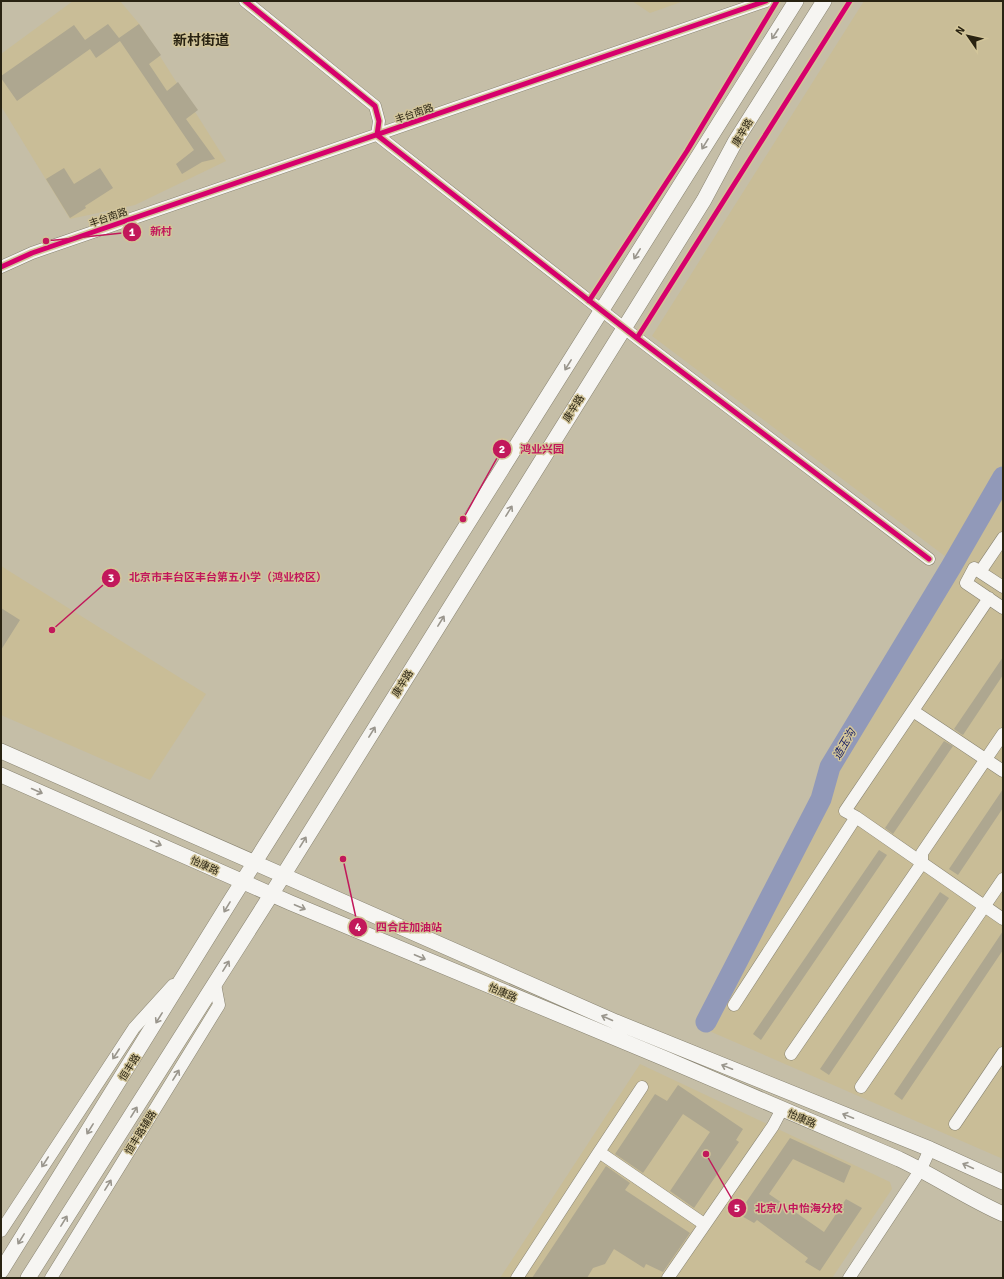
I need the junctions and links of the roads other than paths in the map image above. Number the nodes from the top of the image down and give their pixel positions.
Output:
1 (246, 1) edge
2 (766, 1) edge
3 (796, 1) edge
4 (824, 1) edge
5 (377, 135) junction
6 (1, 267) edge
7 (602, 310) junction
8 (624, 327) junction
9 (1003, 538) edge
10 (929, 559) dead end
11 (980, 572) junction
12 (1003, 587) edge
13 (989, 598) junction
14 (1003, 608) edge
15 (913, 711) junction
16 (1003, 734) edge
17 (1, 752) edge
18 (985, 760) junction
19 (1003, 772) edge
20 (1, 775) edge
21 (856, 817) junction
22 (255, 863) junction
23 (922, 863) junction
24 (283, 875) junction
25 (1003, 879) edge
26 (243, 882) junction
27 (271, 895) junction
28 (984, 906) junction
29 (1003, 919) edge
30 (196, 960) junction
31 (215, 984) junction
32 (734, 1005) dead end
33 (1003, 1053) edge
34 (791, 1054) dead end
35 (642, 1087) dead end
36 (861, 1087) dead end
37 (782, 1109) junction
38 (955, 1124) dead end
39 (930, 1149) junction
40 (599, 1152) junction
41 (921, 1169) junction
42 (1003, 1182) edge
43 (1003, 1214) edge
44 (704, 1224) junction
45 (1, 1231) edge
46 (1, 1272) edge
47 (28, 1278) edge
48 (51, 1278) edge
49 (517, 1278) edge
50 (668, 1278) edge
51 (850, 1278) edge

1 - 5 street
2 - 5 street, 丰台南路
3 -> 7 main road
4 - 8 main road, 康辛路
5 - 6 street, 丰台南路
5 - 7 street
7 - 8 street
7 -> 22 main road
8 - 10 street
24 -> 8 main road, 康辛路
9 - 11 street
11 - 12 street
11 - 13 street
13 - 14 street
13 - 15 street
15 - 18 street
15 - 21 street
16 - 18 street
17 - 22 main road, 怡康路
18 - 19 street
18 - 23 street
20 -> 26 main road, 怡康路
21 - 23 street
21 - 32 street
22 - 24 main road, 怡康路
22 - 26 main road, 恒丰路
23 - 28 street
23 - 34 street
24 - 27 main road
39 -> 24 main road, 怡康路
25 - 28 street
26 - 27 main road, 怡康路
26 -> 30 main road, 恒丰路
31 -> 27 main road
27 -> 37 main road, 怡康路
28 - 29 street
28 - 36 street
30 -> 45 street
30 -> 46 main road, 恒丰路
47 -> 31 main road
48 -> 31 street, 恒丰路辅路
33 - 38 street
35 - 40 street
37 - 41 main road, 怡康路
37 - 44 street
39 - 41 street
42 -> 39 main road, 怡康路
40 - 44 street
40 - 49 street
41 - 43 main road, 怡康路
41 - 51 street
44 - 50 street

